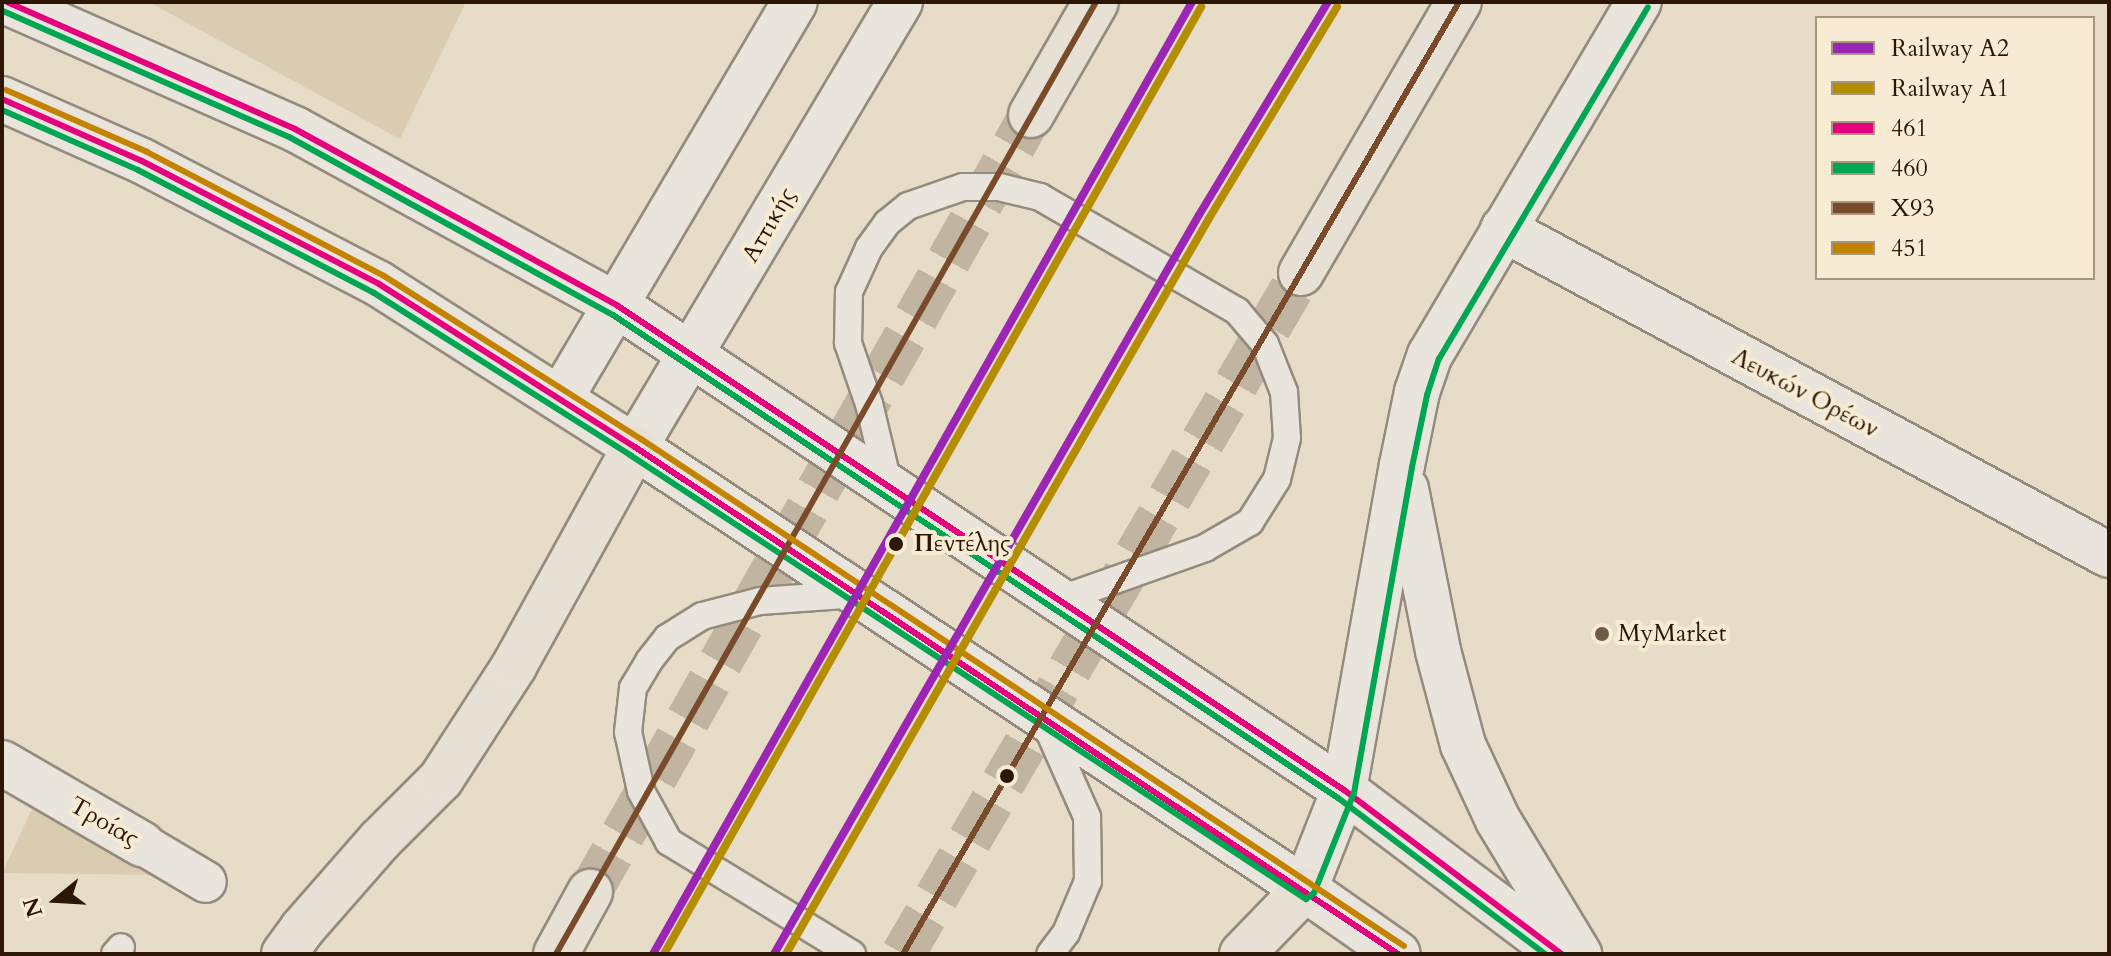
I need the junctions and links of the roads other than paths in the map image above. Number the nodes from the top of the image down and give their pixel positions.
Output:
1 (7, 2) edge
2 (795, 2) edge
3 (900, 2) edge
4 (1096, 2) edge
5 (1459, 2) edge
6 (1639, 2) edge
7 (2, 99) edge
8 (1031, 115) tunnel mouth
9 (1503, 229) junction
10 (1301, 273) tunnel mouth
11 (618, 306) junction
12 (692, 355) junction
13 (560, 399) junction
14 (635, 447) junction
15 (1402, 465) junction
16 (889, 487) junction
17 (2109, 555) edge
18 (858, 594) junction
19 (1058, 600) junction
20 (1042, 715) junction
21 (2, 763) edge
22 (1344, 790) junction
23 (142, 844) joint
24 (206, 882) dead end
25 (1305, 889) junction
26 (590, 892) tunnel mouth
27 (284, 954) edge
28 (556, 954) edge
29 (852, 954) edge
30 (1050, 954) edge
31 (1242, 954) edge
32 (1398, 954) edge
33 (1562, 954) edge
34 (1579, 954) edge

1 - 11 main road
2 - 11 main road
3 - 12 main road, Αττικής
4 - 8 highway
5 - 10 highway
6 - 9 main road
7 - 13 main road
9 - 15 main road
9 - 17 main road, Λευκών Ορέων
11 - 12 main road
11 - 13 main road
12 - 14 main road, Αττικής
12 - 16 main road
13 - 14 main road
14 - 18 main road
14 - 27 highway
15 - 22 main road
15 - 34 main road
16 - 19 main road
16 - 19 lane
18 - 20 main road
18 - 29 lane
19 - 22 main road
20 - 25 main road
20 - 30 lane
21 - 23 main road, Τροίας
22 - 25 main road
22 - 33 main road
23 - 24 street, Τροίας
25 - 31 highway
25 - 32 main road
26 - 28 highway

